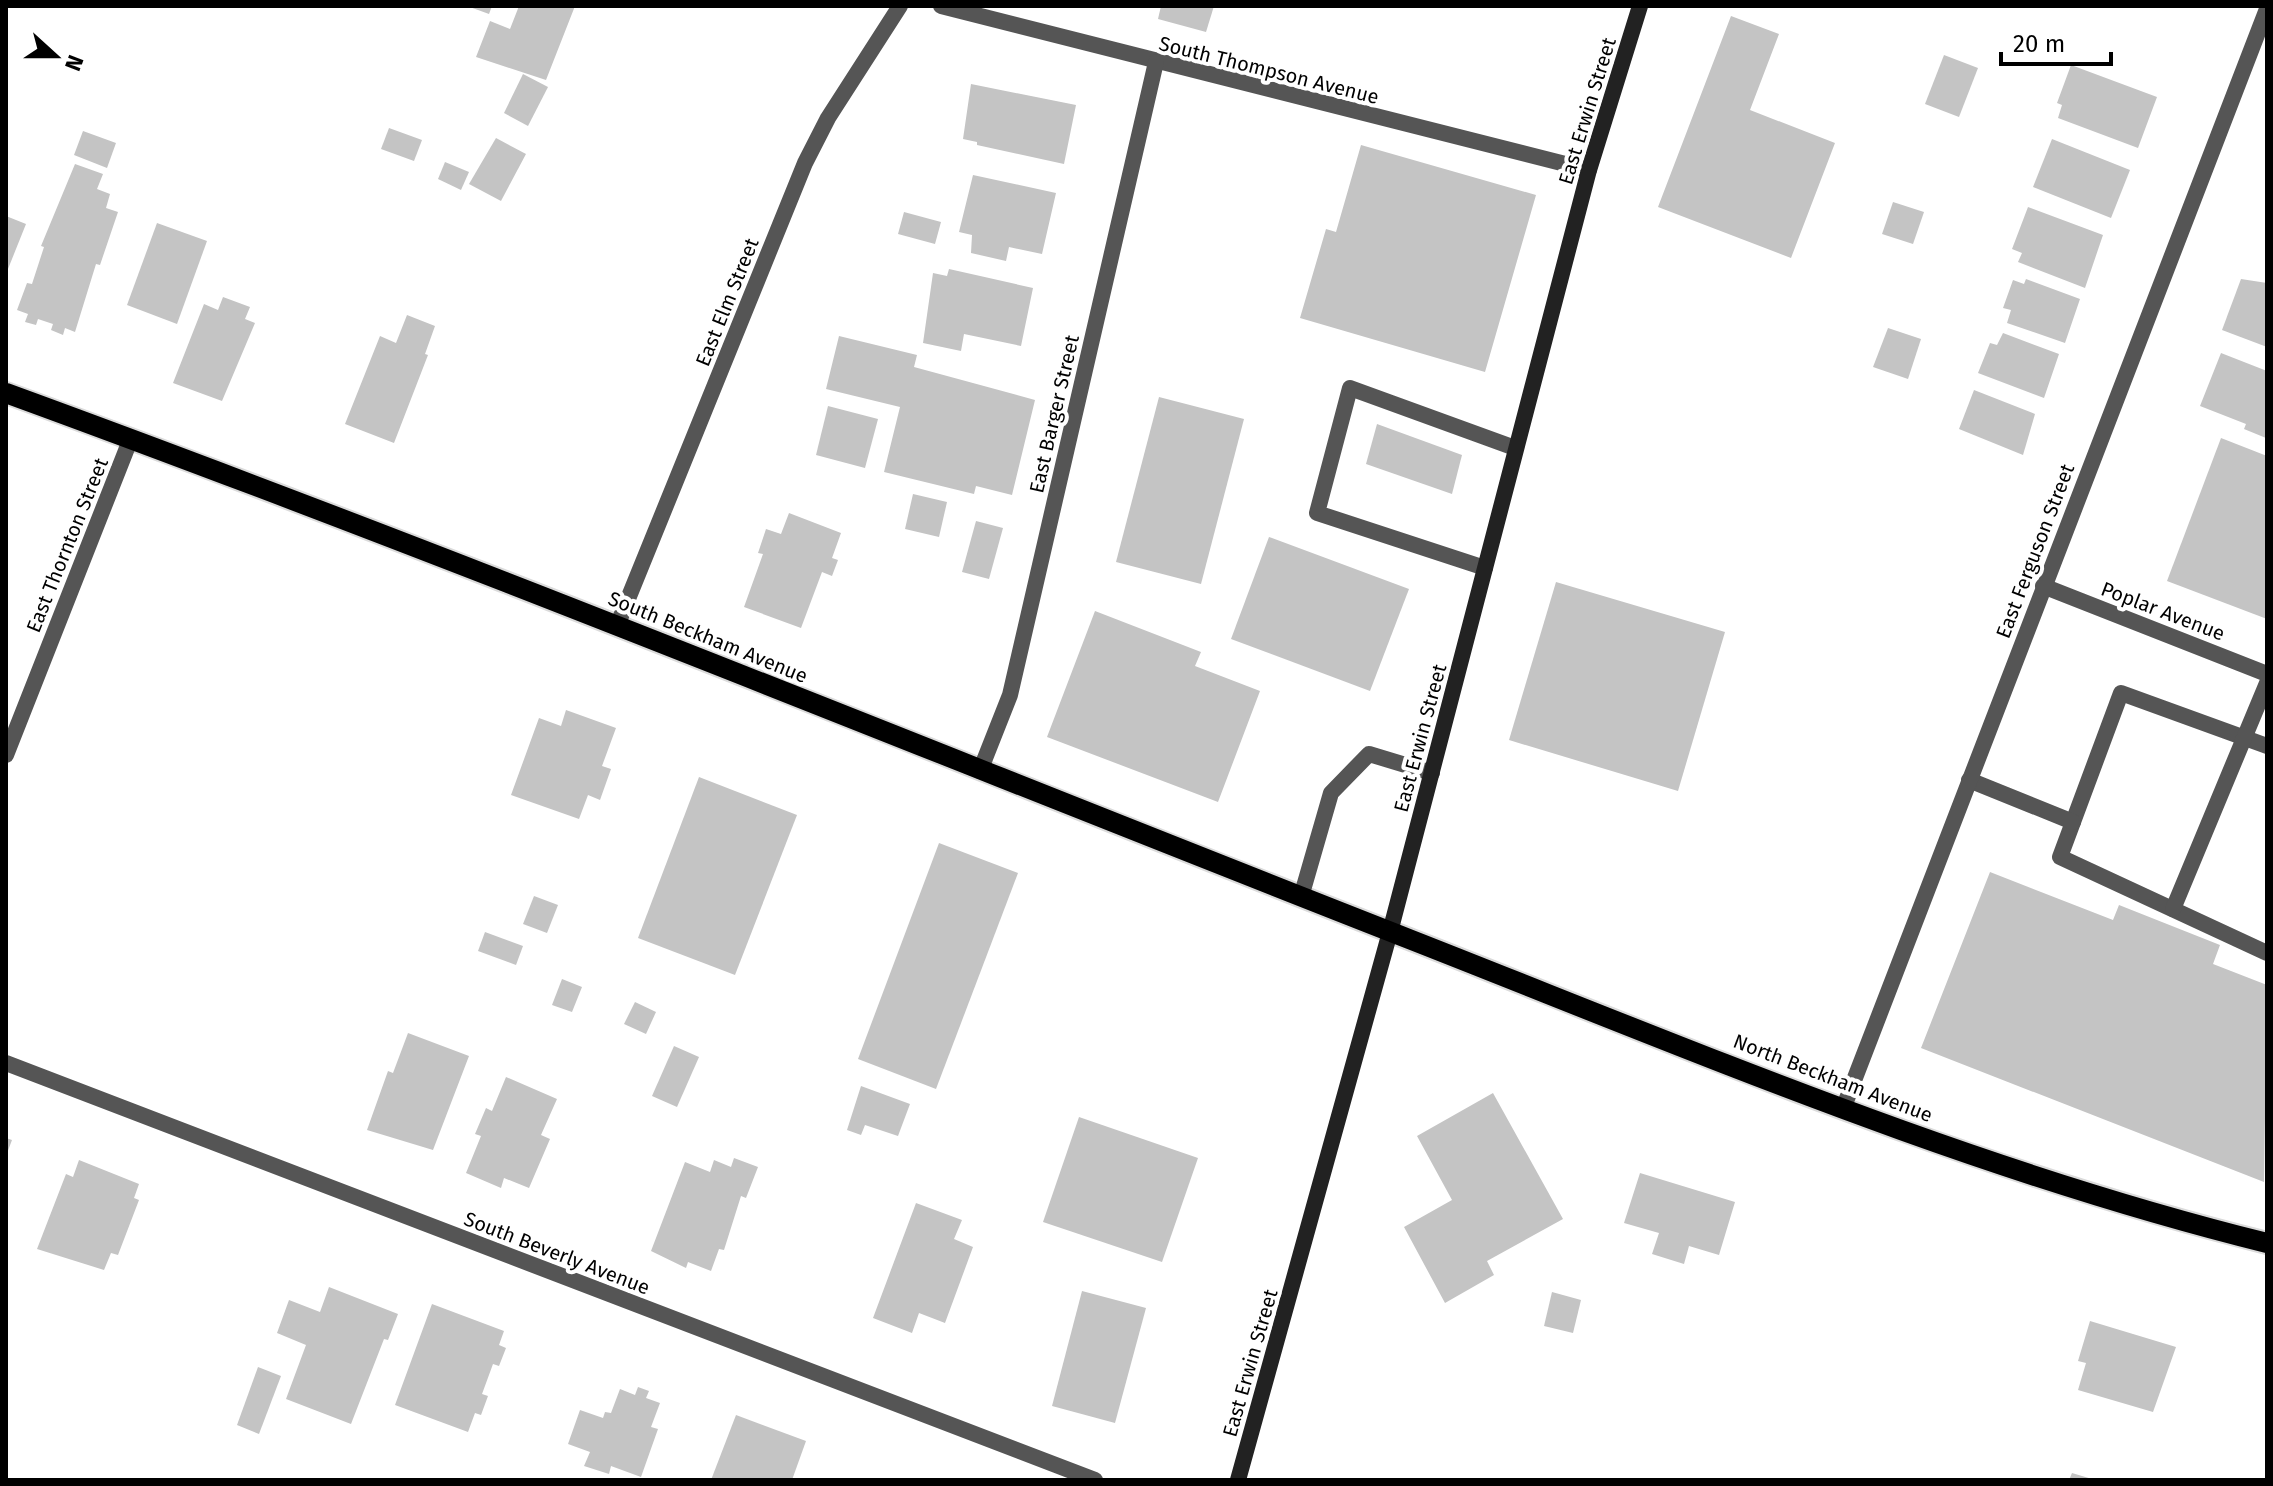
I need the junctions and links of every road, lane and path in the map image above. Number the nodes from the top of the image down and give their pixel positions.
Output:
1 (900, 6) edge
2 (941, 6) edge
3 (1640, 6) edge
4 (2267, 9) edge
5 (1156, 62) junction
6 (1589, 170) junction
7 (6, 393) edge
8 (131, 438) junction
9 (1515, 448) junction
10 (1485, 568) junction
11 (2043, 586) junction
12 (617, 626) junction
13 (2267, 674) edge
14 (2267, 683) edge
15 (2244, 738) junction
16 (2267, 746) edge
17 (6, 755) edge
18 (980, 771) junction
19 (1432, 773) junction
20 (1969, 780) junction
21 (2073, 822) junction
22 (1301, 897) junction
23 (2173, 909) junction
24 (1390, 932) junction
25 (2266, 950) edge
26 (6, 1063) edge
27 (1843, 1109) junction
28 (2267, 1243) edge
29 (1095, 1480) edge
30 (1238, 1480) edge

1 - 12 street, East Elm Street
2 - 5 street, South Thompson Avenue
3 - 6 main road, East Erwin Street
4 - 11 street, East Ferguson Street
5 - 6 street, South Thompson Avenue
5 - 18 street, East Barger Street
6 - 9 main road, East Erwin Street
7 - 8 main road, South Beckham Avenue
8 - 12 main road, South Beckham Avenue
8 - 17 street, East Thornton Street
9 - 10 main road, East Erwin Street
9 - 10 street
10 - 19 main road, East Erwin Street
11 - 13 street, Poplar Avenue
11 - 20 street, East Ferguson Street
12 - 18 main road, South Beckham Avenue
14 - 15 street
15 - 16 street
15 - 21 street
15 - 23 street
18 - 22 main road, South Beckham Avenue
19 - 22 street
19 - 24 main road, East Erwin Street
20 - 21 street
20 - 27 street, East Ferguson Street
21 - 23 street
22 - 24 main road, South Beckham Avenue
23 - 25 street
24 - 27 main road, North Beckham Avenue
24 - 30 main road, East Erwin Street
26 - 29 street, South Beverly Avenue
27 - 28 main road, North Beckham Avenue

